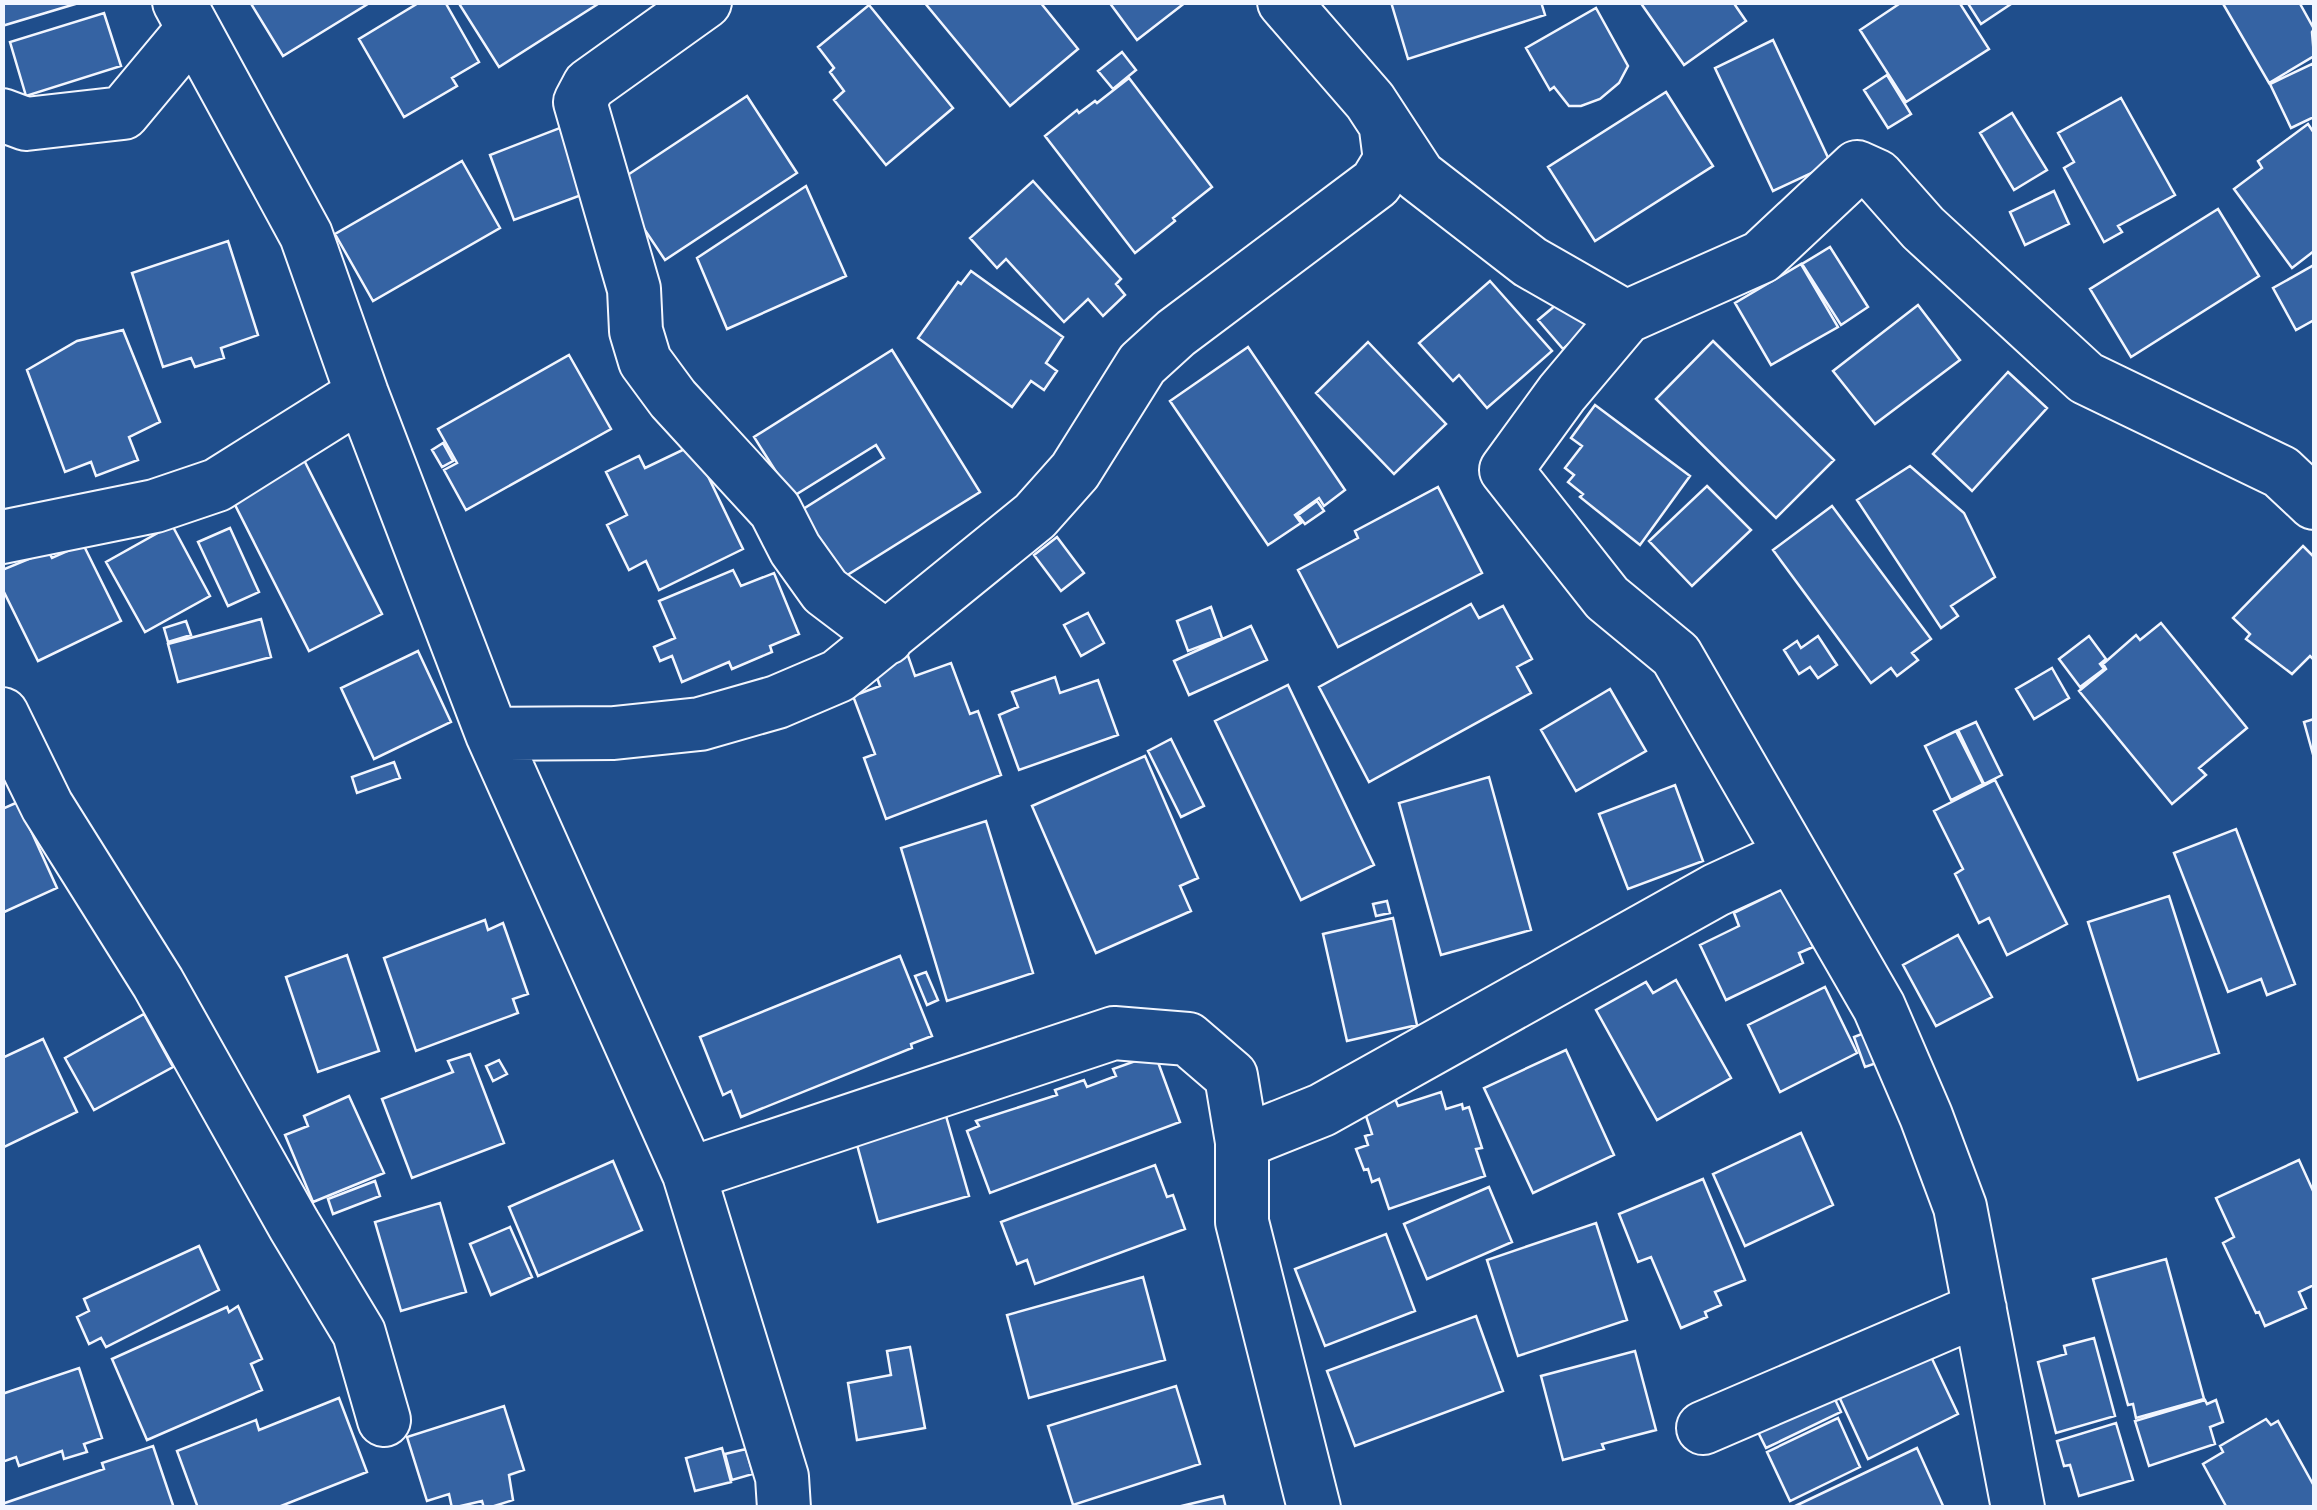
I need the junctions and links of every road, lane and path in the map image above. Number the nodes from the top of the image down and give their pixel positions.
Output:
1 (705, 2) edge
2 (1284, 2) edge
3 (186, 16) edge
4 (2, 114) edge
5 (1398, 179) junction
6 (1626, 317) junction
7 (362, 394) junction
8 (2314, 503) edge
9 (2, 536) edge
10 (887, 638) junction
11 (2, 714) edge
12 (492, 734) junction
13 (1790, 856) junction
14 (1242, 1142) junction
15 (689, 1174) junction
16 (1980, 1308) junction
17 (384, 1420) dead end
18 (1703, 1428) dead end
19 (784, 1508) edge
20 (1314, 1508) edge
21 (2018, 1508) edge

1 - 10 street
2 - 5 street
3 - 4 street
3 - 7 street
5 - 6 street
5 - 10 street
6 - 8 street
6 - 13 street
7 - 9 street
7 - 12 street
10 - 12 street
11 - 17 street
12 - 15 street
13 - 14 street
13 - 16 street
14 - 15 street
14 - 20 street
15 - 19 street
16 - 18 street
16 - 21 street

